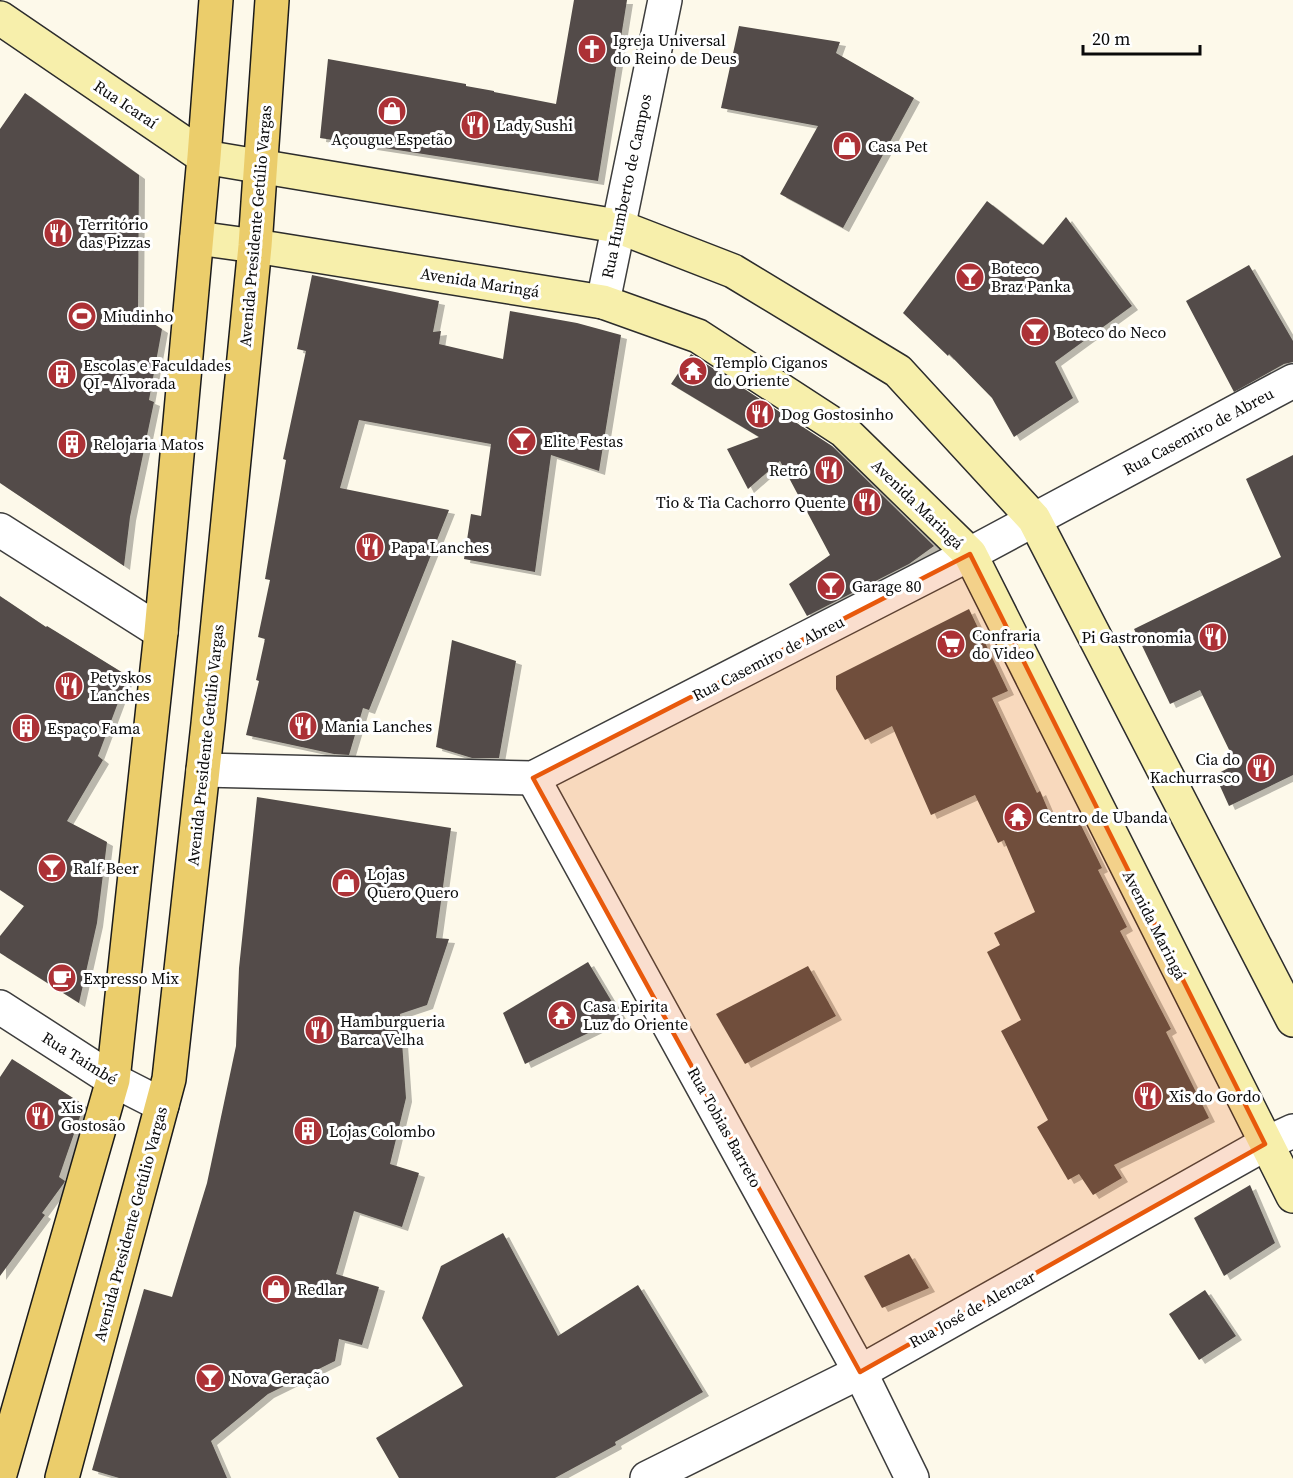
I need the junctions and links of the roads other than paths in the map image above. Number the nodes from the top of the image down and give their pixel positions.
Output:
1 (216, 0) edge
2 (272, 0) edge
3 (665, 0) edge
4 (0, 18) edge
5 (204, 157) junction
6 (262, 166) junction
7 (617, 226) junction
8 (197, 238) junction
9 (255, 246) junction
10 (603, 302) junction
11 (1293, 381) edge
12 (1034, 519) junction
13 (0, 530) edge
14 (970, 554) junction
15 (162, 632) junction
16 (203, 770) junction
17 (533, 778) junction
18 (0, 1007) edge
19 (1293, 1020) edge
20 (113, 1080) junction
21 (162, 1105) junction
22 (1279, 1137) edge
23 (1293, 1196) edge
24 (860, 1372) junction
25 (0, 1474) edge
26 (62, 1478) edge
27 (647, 1478) edge
28 (912, 1478) edge

1 - 5 main road
2 - 6 main road, Avenida Presidente Getúlio Vargas
3 - 7 street, Rua Humberto de Campos
4 - 5 main road, Rua Icaraí
5 - 6 main road, Rua Icaraí
5 - 8 main road
6 - 7 main road
6 - 9 main road, Avenida Presidente Getúlio Vargas
7 - 10 street, Rua Humberto de Campos
7 - 12 main road
8 - 9 main road, Avenida Maringá
8 - 15 main road
9 - 10 main road, Avenida Maringá
9 - 16 main road, Avenida Presidente Getúlio Vargas
10 - 14 main road, Avenida Maringá
11 - 12 street, Rua Casemiro de Abreu
12 - 14 street, Rua Casemiro de Abreu
12 - 19 main road
13 - 15 street
14 - 17 street, Rua Casemiro de Abreu
14 - 22 main road, Avenida Maringá
15 - 20 main road
16 - 17 street, Rua Casemiro de Abreu
16 - 21 main road, Avenida Presidente Getúlio Vargas
17 - 24 street, Rua Tobias Barreto
18 - 20 street, Rua Taimbé
20 - 21 street, Rua Taimbé
20 - 25 main road
21 - 26 main road, Avenida Presidente Getúlio Vargas
22 - 23 main road, Avenida Maringá
22 - 24 street, Rua José de Alencar
24 - 27 street, Rua José de Alencar
24 - 28 street, Rua Tobias Barreto

